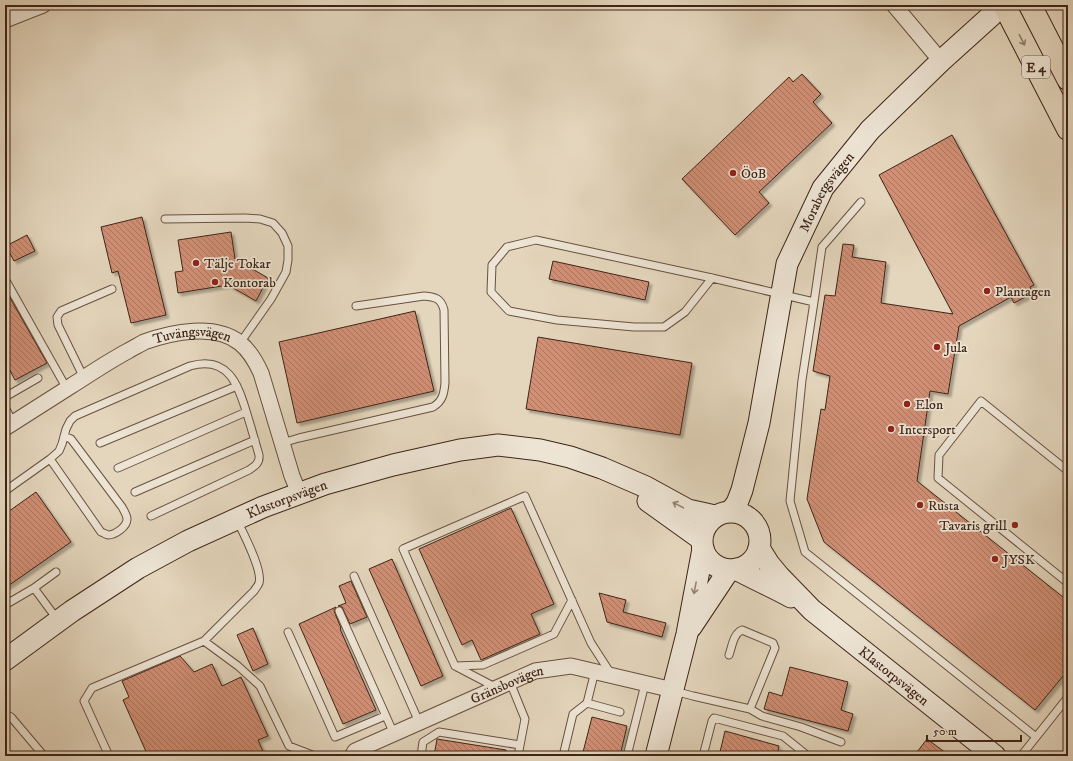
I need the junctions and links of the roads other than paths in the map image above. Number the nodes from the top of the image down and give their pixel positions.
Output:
1 (43, 5) edge
2 (894, 5) edge
3 (1030, 5) edge
4 (998, 10) edge
5 (5, 20) edge
6 (941, 61) junction
7 (1068, 79) edge
8 (1068, 130) edge
9 (861, 202) dead end
10 (165, 219) dead end
11 (712, 278) junction
12 (5, 279) edge
13 (112, 289) dead end
14 (782, 295) junction
15 (814, 302) junction
16 (356, 306) dead end
17 (240, 343) junction
18 (38, 378) dead end
19 (84, 378) junction
20 (237, 386) junction
21 (67, 389) junction
22 (5, 397) edge
23 (5, 407) edge
24 (246, 412) junction
25 (759, 424) junction
26 (9, 426) edge
27 (64, 436) junction
28 (255, 440) junction
29 (100, 443) dead end
30 (282, 443) junction
31 (50, 459) junction
32 (118, 468) dead end
33 (602, 468) junction
34 (1068, 471) edge
35 (5, 491) edge
36 (135, 492) dead end
37 (299, 493) junction
38 (723, 514) junction
39 (151, 516) dead end
40 (237, 519) junction
41 (756, 526) junction
42 (702, 544) junction
43 (759, 548) junction
44 (732, 569) junction
45 (56, 572) dead end
46 (354, 576) dead end
47 (1068, 583) edge
48 (34, 588) junction
49 (572, 600) junction
50 (5, 605) edge
51 (812, 610) junction
52 (339, 611) dead end
53 (58, 621) junction
54 (288, 632) dead end
55 (687, 634) junction
56 (204, 641) junction
57 (729, 655) dead end
58 (5, 660) edge
59 (455, 666) junction
60 (595, 671) junction
61 (612, 676) junction
62 (645, 684) junction
63 (504, 685) junction
64 (673, 690) junction
65 (1068, 697) edge
66 (587, 703) junction
67 (750, 709) junction
68 (620, 712) dead end
69 (5, 715) edge
70 (386, 716) junction
71 (419, 722) junction
72 (394, 734) junction
73 (1036, 737) junction
74 (841, 742) dead end
75 (520, 745) junction
76 (44, 756) edge
77 (109, 756) edge
78 (316, 756) edge
79 (352, 756) edge
80 (421, 756) edge
81 (518, 756) edge
82 (563, 756) edge
83 (627, 756) edge
84 (656, 756) edge
85 (703, 756) edge
86 (808, 756) edge
87 (995, 756) edge
88 (1021, 756) edge

1 - 5 street
2 - 6 street
3 - 7 highway, E 4
4 - 6 street, Morabergsvägen
4 -> 8 highway, E 4
6 - 14 street, Morabergsvägen
9 - 15 lane
10 - 17 lane
11 - 11 lane
11 - 14 lane
12 - 21 lane
13 - 19 lane
14 - 15 lane
14 - 25 street, Morabergsvägen
15 - 73 lane
16 - 30 lane
17 - 19 street, Tuvängsvägen
17 - 30 street, Tuvängsvägen
18 - 22 lane
19 - 21 street, Tuvängsvägen
20 - 24 lane
20 - 27 lane
20 - 29 lane
21 - 26 street, Tuvängsvägen
23 - 26 lane
24 - 28 lane
24 - 32 lane
25 - 38 street, Morabergsvägen
25 - 41 street, Morabergsvägen
27 - 31 lane
27 - 31 lane
28 - 36 lane
28 - 39 lane
30 - 37 street, Tuvängsvägen
31 - 35 lane
33 - 37 street, Klastorpsvägen
38 -> 33 street, Klastorpsvägen
33 - 42 street, Klastorpsvägen
34 - 47 lane
37 - 40 street, Klastorpsvägen
38 - 41 street
38 - 42 street
40 - 53 street, Klastorpsvägen
40 - 56 lane
41 - 43 street
42 - 44 street
42 -> 55 street
43 - 44 street
43 - 51 street, Klastorpsvägen
44 - 51 street, Klastorpsvägen
44 - 55 street
45 - 48 lane
46 - 71 lane
48 - 50 lane
48 - 53 lane
49 - 59 lane
49 - 59 lane
49 - 61 lane
51 - 87 street, Klastorpsvägen
52 - 70 lane
53 - 58 street, Klastorpsvägen
54 - 70 lane
55 - 64 street
56 - 77 lane
56 - 78 lane
57 - 67 lane
59 - 63 lane
60 - 61 street, Gränsbovägen
60 - 63 street, Gränsbovägen
60 - 66 lane
61 - 62 street, Gränsbovägen
62 - 64 street, Gränsbovägen
62 - 83 lane
63 - 71 street, Gränsbovägen
63 - 75 lane
64 - 67 lane
64 - 84 street
65 - 73 lane
66 - 68 lane
66 - 82 lane
67 - 74 lane
69 - 76 lane
70 - 72 lane
71 - 72 street, Gränsbovägen
72 - 79 street, Gränsbovägen
73 - 88 lane
75 - 80 lane
75 - 81 lane
85 - 86 lane

